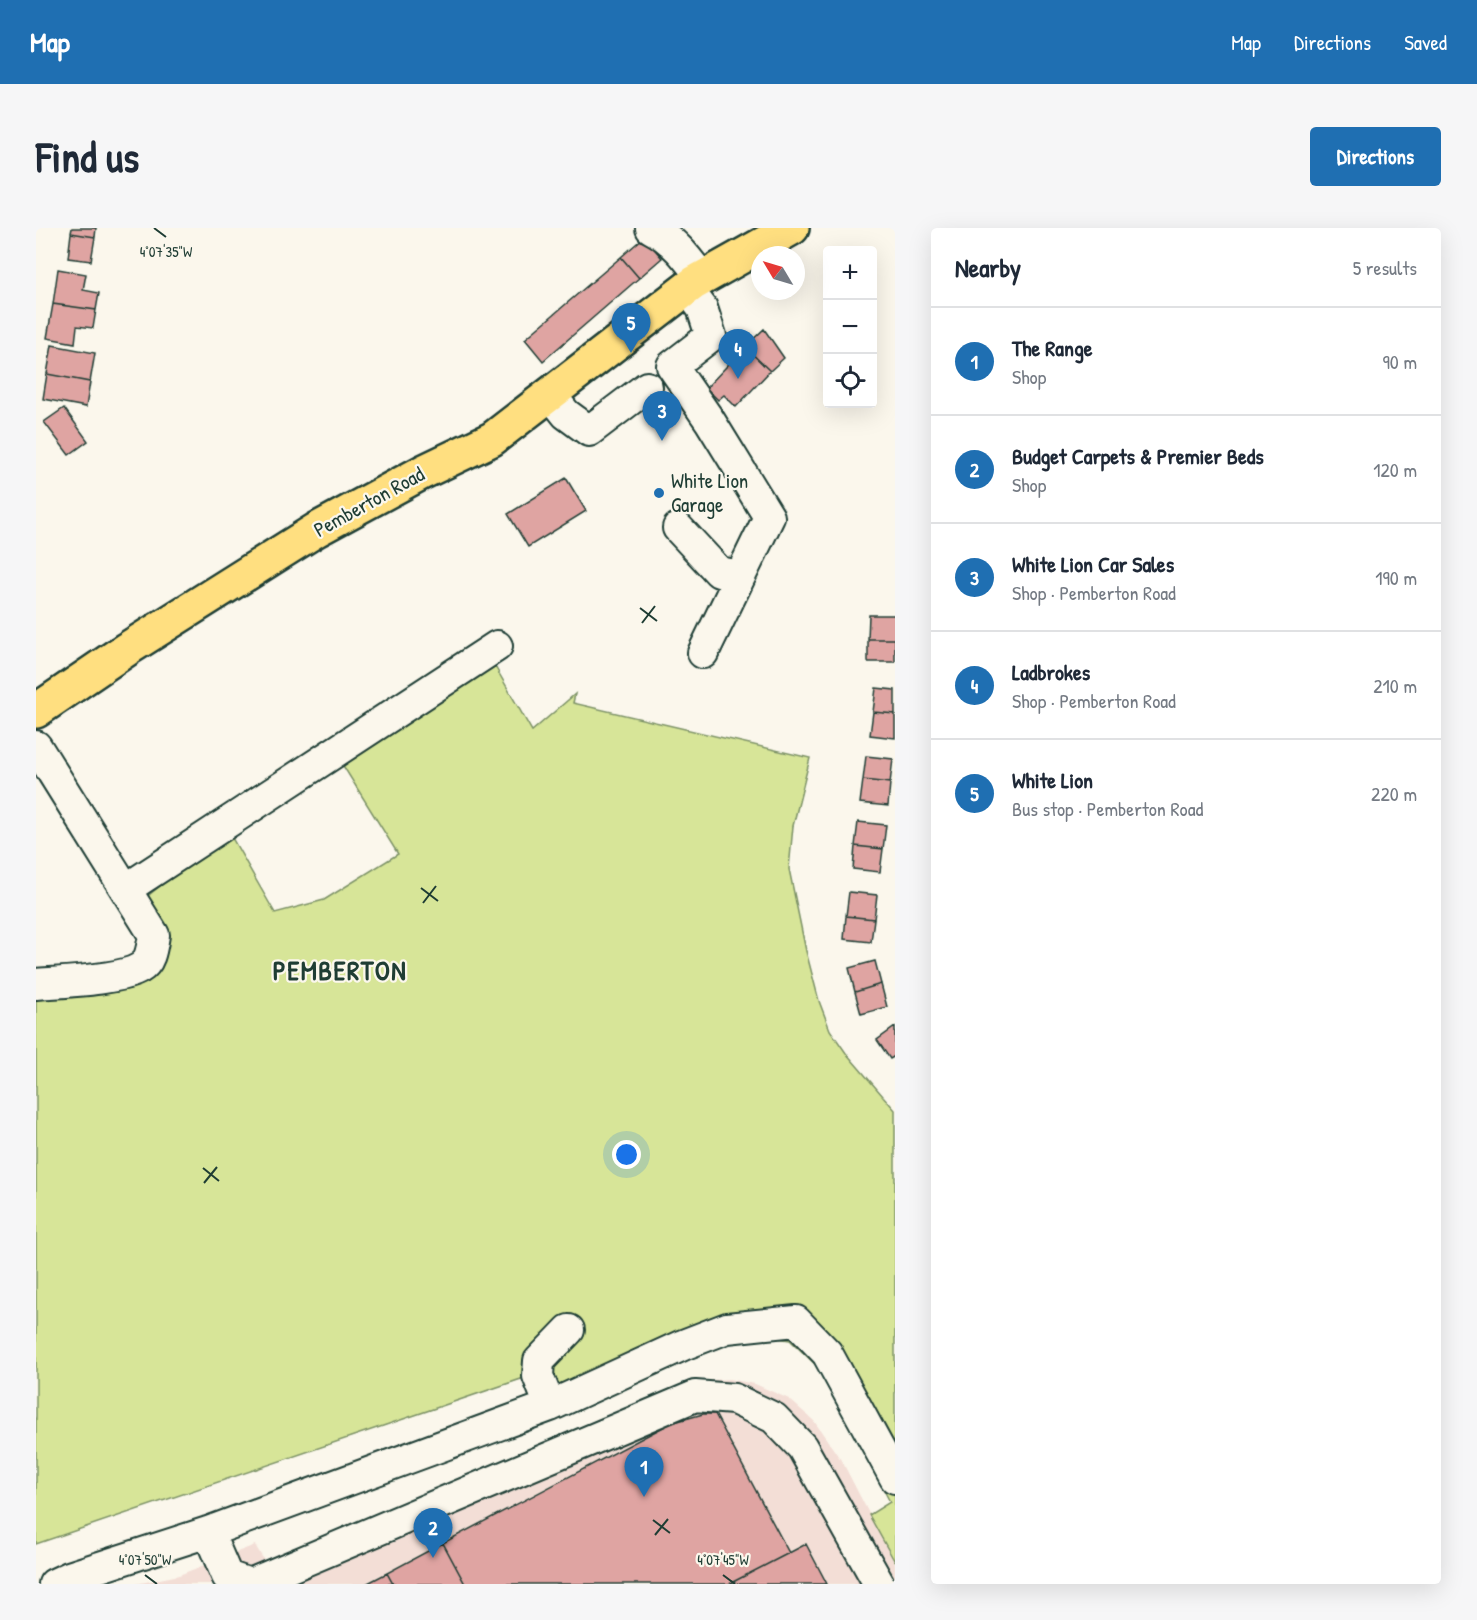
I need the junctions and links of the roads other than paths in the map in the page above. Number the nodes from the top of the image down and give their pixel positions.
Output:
1 (651, 228) edge
2 (792, 228) edge
3 (694, 283) junction
4 (647, 387) dead end
5 (550, 394) junction
6 (678, 528) dead end
7 (740, 576) junction
8 (497, 646) dead end
9 (702, 653) dead end
10 (36, 711) edge
11 (36, 746) edge
12 (126, 889) junction
13 (36, 984) edge
14 (569, 1330) dead end
15 (550, 1406) junction
16 (895, 1478) edge
17 (207, 1533) junction
18 (54, 1584) edge
19 (879, 1584) edge

1 - 3 street
2 - 3 main road, Pemberton Road
3 - 5 main road, Pemberton Road
3 - 7 street
4 - 5 street
5 - 10 main road, Pemberton Road
6 - 7 street
7 - 9 street
8 - 12 street
11 - 12 street
12 - 13 street
14 - 15 street
15 - 16 street
15 - 17 street
17 - 18 street
17 - 19 street

